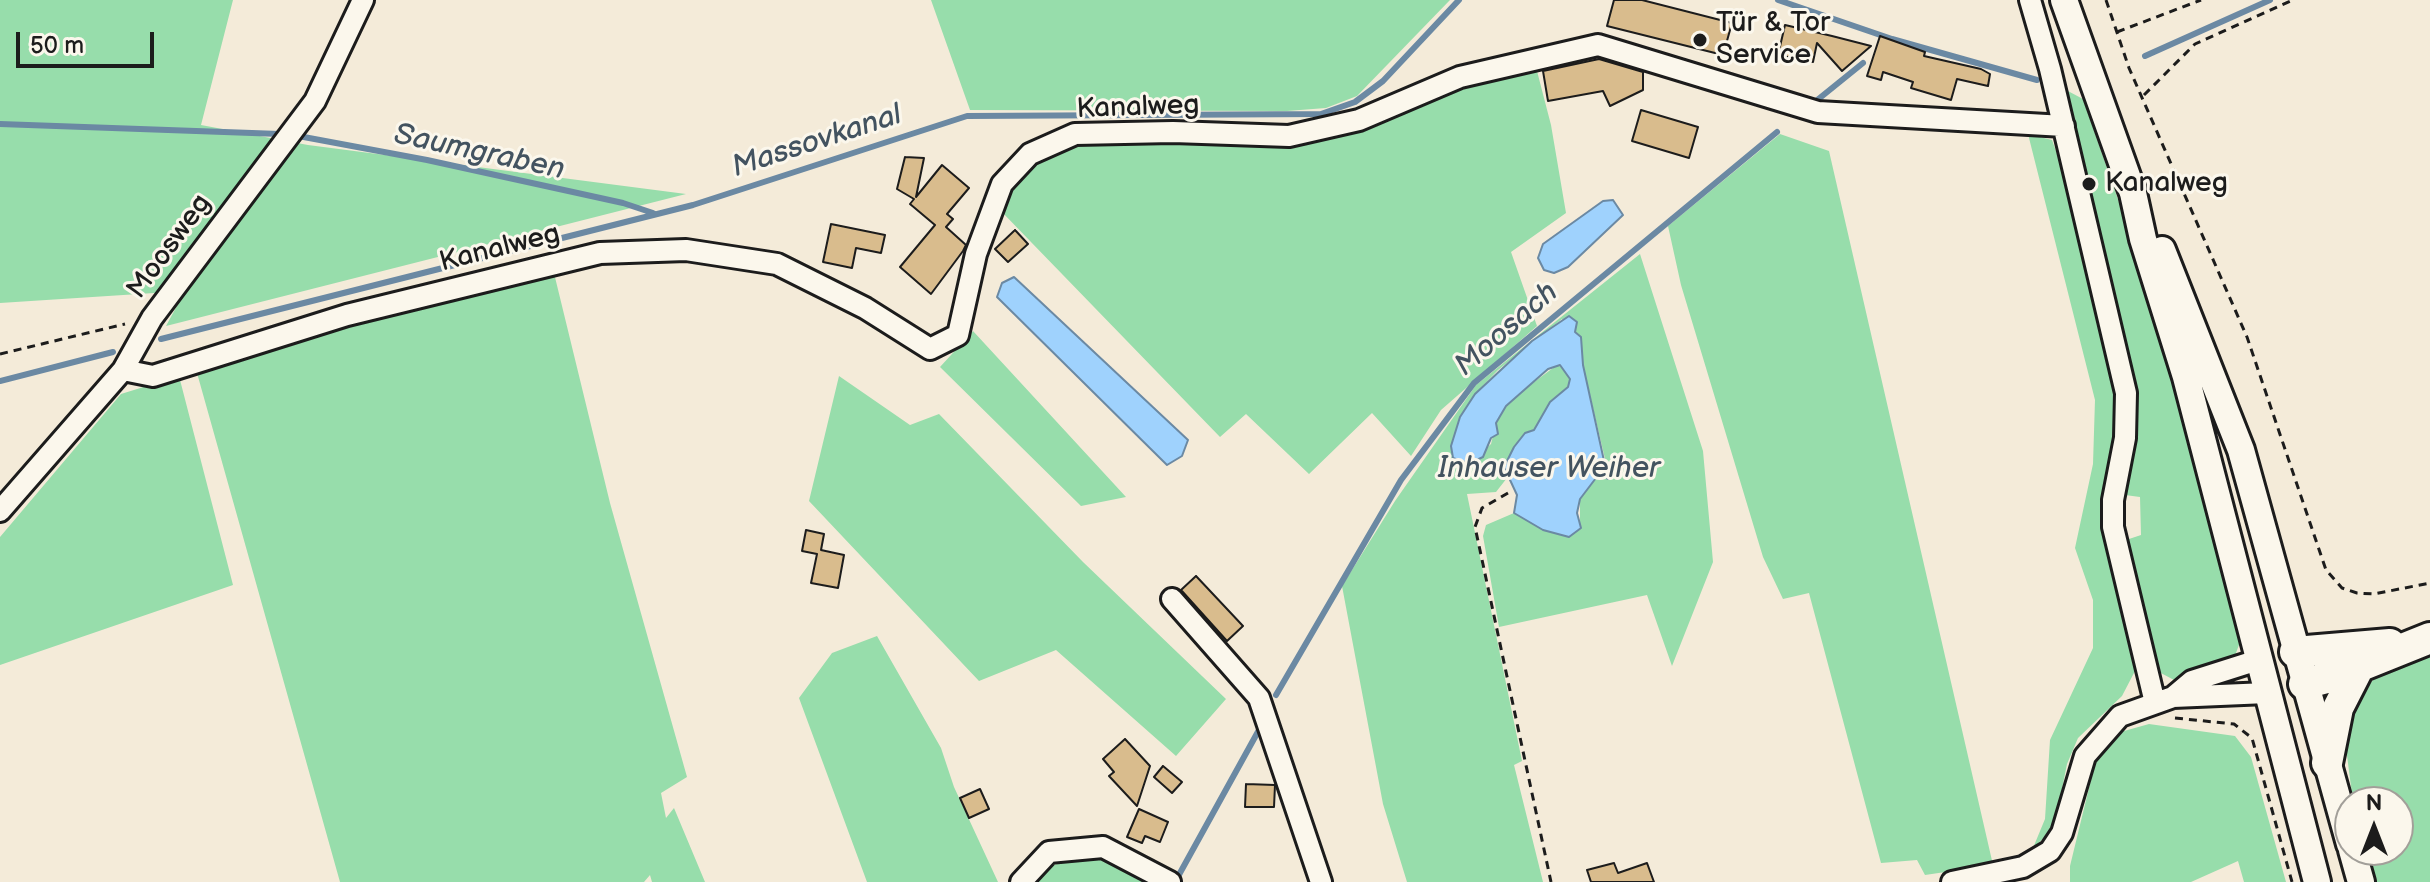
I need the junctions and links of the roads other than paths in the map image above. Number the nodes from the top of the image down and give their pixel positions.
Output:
1 (363, 0) edge
2 (2030, 0) edge
3 (2064, 0) edge
4 (2064, 126) junction
5 (2133, 193) junction
6 (123, 370) junction
7 (0, 511) edge
8 (1172, 599) dead end
9 (2421, 640) edge
10 (2295, 652) junction
11 (2258, 660) junction
12 (2360, 665) junction
13 (2304, 684) junction
14 (2267, 693) junction
15 (2164, 700) junction
16 (2327, 763) junction
17 (2334, 788) edge
18 (1167, 880) edge
19 (1021, 882) edge
20 (1321, 882) edge
21 (1952, 882) edge
22 (2317, 882) edge

1 - 6 street, Moosweg
2 - 4 street
3 - 5 main road
4 - 6 street, Kanalweg
4 - 15 street
5 - 10 main road
5 - 11 main road
6 - 7 street, Moosweg
8 - 20 street
9 - 10 highway
9 - 12 highway
10 - 11 main road
10 - 13 main road
11 - 14 main road
11 - 15 street
12 - 13 highway
12 - 16 highway
13 - 14 main road
13 - 16 main road
14 - 15 street
14 - 22 main road
15 - 21 street
16 - 17 main road
18 - 19 street

